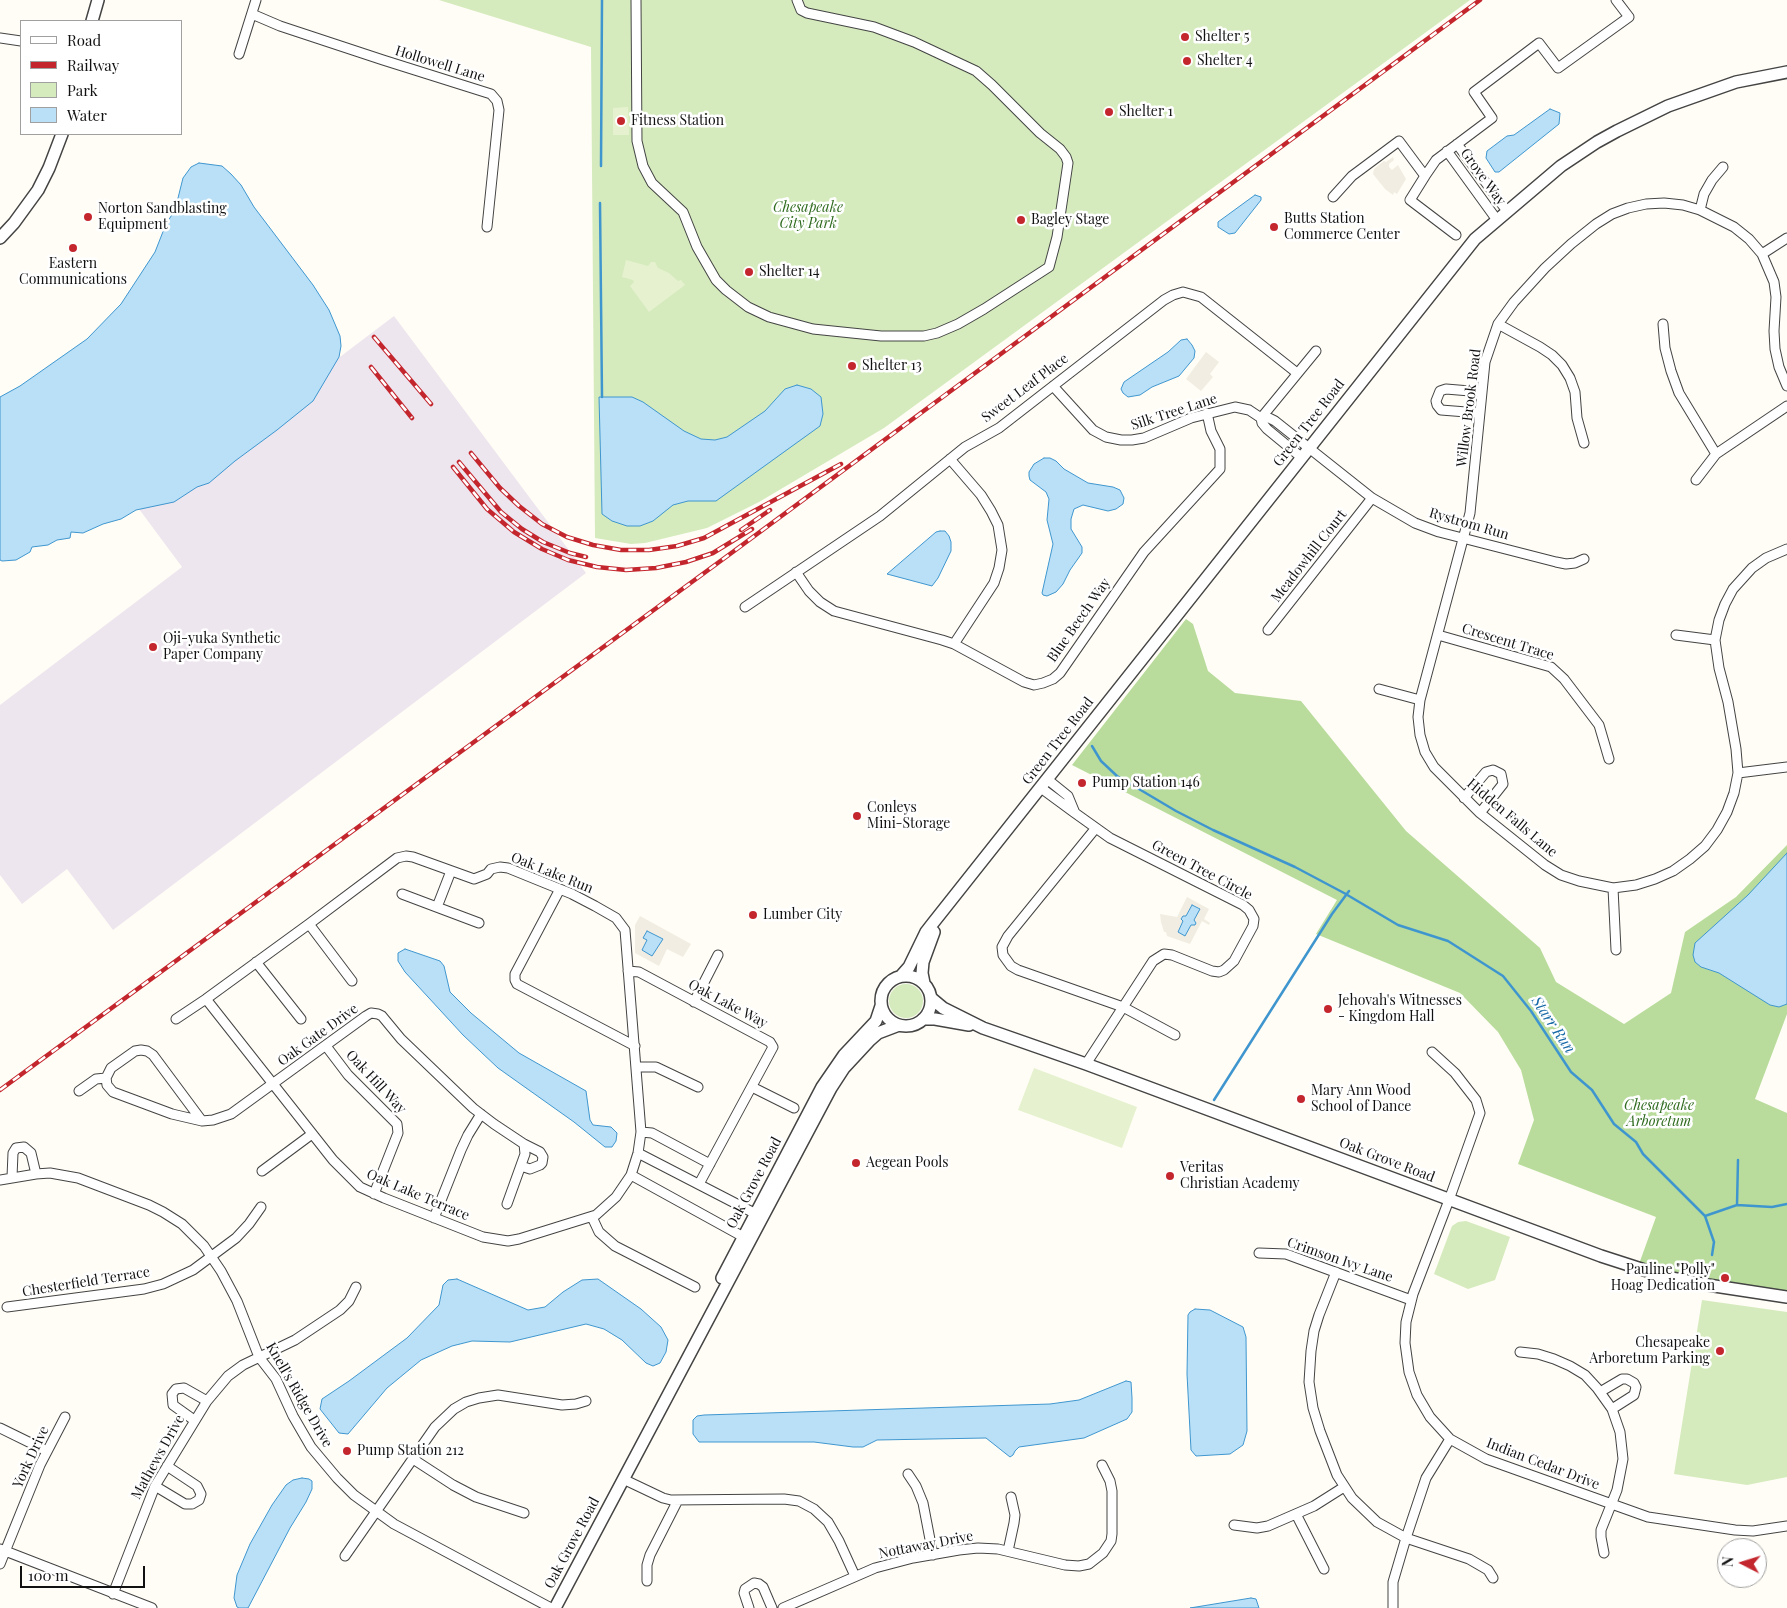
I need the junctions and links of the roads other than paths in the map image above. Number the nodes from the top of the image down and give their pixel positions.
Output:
1 (98, 0) edge
2 (256, 0) edge
3 (636, 0) edge
4 (797, 0) edge
5 (1616, 0) edge
6 (252, 14) junction
7 (92, 20) edge
8 (0, 38) edge
9 (20, 41) edge
10 (239, 54) dead end
11 (1787, 72) edge
12 (62, 135) edge
13 (1457, 144) junction
14 (1447, 151) junction
15 (1723, 167) dead end
16 (1425, 176) junction
17 (1333, 197) dead end
18 (1700, 210) junction
19 (1507, 211) junction
20 (1497, 220) junction
21 (487, 227) dead end
22 (1456, 235) dead end
23 (0, 238) edge
24 (1787, 238) edge
25 (1762, 254) junction
26 (1498, 324) junction
27 (1663, 324) dead end
28 (1316, 351) dead end
29 (1297, 373) junction
30 (1053, 386) junction
31 (1787, 386) edge
32 (1482, 392) junction
33 (1787, 406) edge
34 (1479, 413) junction
35 (1207, 414) junction
36 (1262, 418) junction
37 (1584, 443) dead end
38 (1309, 446) junction
39 (1716, 454) junction
40 (1301, 456) junction
41 (950, 459) junction
42 (1696, 480) dead end
43 (1372, 498) junction
44 (1463, 538) junction
45 (1787, 549) edge
46 (1584, 560) dead end
47 (796, 572) junction
48 (745, 607) dead end
49 (1268, 630) dead end
50 (1438, 635) junction
51 (1676, 635) dead end
52 (1715, 640) junction
53 (954, 644) junction
54 (1379, 689) dead end
55 (1420, 700) junction
56 (1609, 759) dead end
57 (1787, 767) edge
58 (1738, 773) junction
59 (1044, 783) junction
60 (1464, 798) junction
61 (1480, 813) junction
62 (1095, 829) junction
63 (451, 872) junction
64 (1613, 888) junction
65 (560, 889) junction
66 (402, 894) dead end
67 (437, 907) junction
68 (944, 909) junction
69 (309, 924) junction
70 (479, 924) dead end
71 (1616, 950) dead end
72 (718, 955) dead end
73 (256, 962) junction
74 (628, 971) junction
75 (901, 976) junction
76 (352, 981) dead end
77 (924, 983) junction
78 (931, 998) junction
79 (206, 999) junction
80 (694, 1002) junction
81 (881, 1006) junction
82 (1123, 1007) junction
83 (176, 1019) dead end
84 (301, 1019) dead end
85 (923, 1019) junction
86 (900, 1025) junction
87 (983, 1028) junction
88 (1175, 1035) dead end
89 (326, 1046) junction
90 (635, 1046) junction
91 (1432, 1052) dead end
92 (1086, 1064) junction
93 (636, 1067) junction
94 (106, 1078) junction
95 (273, 1084) junction
96 (698, 1086) dead end
97 (752, 1087) junction
98 (79, 1091) dead end
99 (794, 1108) dead end
100 (481, 1114) junction
101 (202, 1121) junction
102 (641, 1132) junction
103 (312, 1134) junction
104 (524, 1144) junction
105 (638, 1153) junction
106 (710, 1164) junction
107 (521, 1166) junction
108 (262, 1171) dead end
109 (36, 1174) junction
110 (631, 1175) junction
111 (12, 1177) junction
112 (0, 1180) edge
113 (699, 1184) junction
114 (374, 1194) junction
115 (1449, 1200) junction
116 (507, 1204) dead end
117 (261, 1207) dead end
118 (758, 1215) junction
119 (592, 1217) junction
120 (434, 1218) junction
121 (746, 1238) junction
122 (1259, 1253) dead end
123 (212, 1257) junction
124 (1336, 1272) junction
125 (356, 1287) dead end
126 (694, 1288) dead end
127 (1787, 1297) edge
128 (1411, 1300) junction
129 (7, 1308) dead end
130 (1520, 1352) dead end
131 (259, 1357) junction
132 (1600, 1392) junction
133 (207, 1401) junction
134 (586, 1401) dead end
135 (1612, 1409) junction
136 (65, 1417) dead end
137 (194, 1420) junction
138 (0, 1428) edge
139 (1450, 1439) junction
140 (47, 1451) junction
141 (413, 1459) junction
142 (1102, 1465) dead end
143 (167, 1466) junction
144 (908, 1474) dead end
145 (623, 1478) junction
146 (155, 1486) junction
147 (1344, 1487) junction
148 (1011, 1497) dead end
149 (678, 1500) junction
150 (1611, 1505) junction
151 (376, 1512) junction
152 (524, 1513) dead end
153 (1296, 1514) junction
154 (1234, 1525) dead end
155 (1787, 1526) edge
156 (1406, 1538) junction
157 (2, 1551) edge
158 (1008, 1551) junction
159 (1604, 1553) dead end
160 (933, 1555) junction
161 (345, 1556) dead end
162 (0, 1564) edge
163 (1324, 1570) dead end
164 (855, 1576) junction
165 (1493, 1578) dead end
166 (647, 1581) dead end
167 (113, 1594) junction
168 (152, 1608) edge
169 (551, 1608) edge
170 (555, 1608) edge
171 (749, 1608) edge
172 (772, 1608) edge
173 (783, 1608) edge
174 (1394, 1608) edge

1 - 7 street
2 - 6 street
3 - 4 street
5 - 13 street
6 - 10 street
6 - 21 street, Hollowell Lane
8 - 9 street
11 - 19 street, Green Tree Road
12 - 23 street
13 - 14 street
13 - 19 street, Grove Way
14 - 16 street
14 - 20 street, Grove Way
15 - 18 street
16 - 17 street
16 - 22 street
18 - 25 street, Willow Brook Road
18 - 26 street, Willow Brook Road
19 - 20 street, Green Tree Road
20 - 38 street, Green Tree Road
24 - 25 street
25 - 31 street, Willow Brook Road
26 - 32 street, Willow Brook Road
26 - 37 street
27 - 39 street
28 - 29 street
29 - 30 street, Sweet Leaf Place
29 - 36 street
30 - 35 street, Silk Tree Lane
30 - 41 street, Sweet Leaf Place
32 - 34 street, Willow Brook Road
32 - 34 street
33 - 39 street
34 - 44 street, Willow Brook Road
35 - 36 street, Silk Tree Lane
35 - 53 street, Blue Beech Way
36 - 38 street, Silk Tree Lane
36 - 40 street, Silk Tree Lane
38 - 40 street, Green Tree Road
38 - 43 street, Rystrom Run
39 - 42 street
40 - 59 street, Green Tree Road
41 - 47 street, Sweet Leaf Place
41 - 53 street
43 - 44 street, Rystrom Run
43 - 49 street, Meadowhill Court
44 - 46 street, Rystrom Run
44 - 50 street, Hidden Falls Lane
45 - 52 street, Hidden Falls Lane
47 - 48 street, Sweet Leaf Place
47 - 53 street, Blue Beech Way
50 - 55 street, Hidden Falls Lane
50 - 56 street, Crescent Trace
51 - 52 street
52 - 58 street, Hidden Falls Lane
54 - 55 street
55 - 60 street, Hidden Falls Lane
57 - 58 street
58 - 64 street, Hidden Falls Lane
59 - 62 street, Green Tree Circle
59 - 68 street, Green Tree Road
60 - 61 street, Hidden Falls Lane
60 - 61 street
61 - 64 street, Hidden Falls Lane
62 - 82 street
62 - 82 street, Green Tree Circle
63 - 65 street, Oak Lake Run
63 - 67 street
63 - 69 street, Oak Lake Run
64 - 71 street
65 - 74 street, Oak Lake Run
65 - 90 street
66 - 67 street
67 - 70 street
68 - 75 street, Green Tree Road
68 - 77 street, Green Tree Road
69 - 73 street, Oak Lake Run
69 - 76 street
72 - 80 street
73 - 79 street, Oak Lake Run
73 - 84 street
74 - 80 street, Oak Lake Way
74 - 90 street, Oak Lake Run
75 - 77 street
75 - 81 street
77 - 78 street
78 - 85 street
78 - 87 street, Oak Grove Road
79 - 83 street, Oak Lake Run
79 - 95 street, Oak Lake Terrace
80 - 97 street, Oak Lake Way
81 - 86 street
81 - 118 street, Oak Grove Road
82 - 88 street
82 - 92 street, Green Tree Circle
85 - 86 street
85 - 87 street, Oak Grove Road
86 - 118 street, Oak Grove Road
87 - 92 street, Oak Grove Road
89 - 95 street, Oak Gate Drive
89 - 100 street, Oak Gate Drive
89 - 114 street, Oak Hill Way
90 - 93 street, Oak Lake Run
91 - 115 street, Indian Cedar Drive
92 - 115 street, Oak Grove Road
93 - 96 street
93 - 102 street, Oak Lake Run
94 - 98 street
94 - 101 street
94 - 101 street
95 - 101 street, Oak Gate Drive
95 - 103 street, Oak Lake Terrace
97 - 99 street
97 - 106 street, Oak Lake Way
100 - 104 street
100 - 120 street
102 - 105 street, Oak Lake Run
102 - 106 street
103 - 108 street
103 - 114 street, Oak Lake Terrace
104 - 107 street
104 - 107 street
105 - 110 street, Oak Lake Terrace
105 - 113 street
106 - 113 street, Oak Lake Way
107 - 116 street
109 - 111 street, Knell's Ridge Drive
109 - 111 street
109 - 123 street, Knell's Ridge Drive
110 - 119 street, Oak Lake Terrace
110 - 121 street
111 - 112 street, Knell's Ridge Drive
113 - 118 street
114 - 120 street, Oak Lake Terrace
115 - 127 street, Oak Grove Road
115 - 128 street, Indian Cedar Drive
117 - 123 street, Chesterfield Terrace
118 - 121 street, Oak Grove Road
119 - 120 street, Oak Lake Terrace
119 - 126 street
121 - 145 street, Oak Grove Road
122 - 124 street, Crimson Ivy Lane
123 - 129 street, Chesterfield Terrace
123 - 131 street, Knell's Ridge Drive
124 - 128 street, Crimson Ivy Lane
124 - 147 street
125 - 131 street, Mathews Drive
128 - 139 street, Indian Cedar Drive
130 - 132 street
131 - 133 street, Mathews Drive
131 - 151 street, Knell's Ridge Drive
132 - 135 street
132 - 135 street
133 - 137 street, Mathews Drive
133 - 137 street
134 - 141 street
135 - 150 street
136 - 140 street, York Drive
137 - 143 street, Mathews Drive
138 - 140 street
139 - 150 street, Indian Cedar Drive
139 - 156 street
140 - 157 street, York Drive
141 - 151 street
141 - 152 street
142 - 158 street, Nottaway Drive
143 - 146 street, Mathews Drive
143 - 146 street
144 - 160 street
145 - 149 street
145 - 170 street, Oak Grove Road
146 - 167 street, Mathews Drive
147 - 153 street
147 - 156 street
148 - 158 street
149 - 164 street
149 - 166 street
150 - 155 street, Indian Cedar Drive
150 - 159 street
151 - 161 street
151 - 169 street, Knell's Ridge Drive
153 - 154 street
153 - 163 street
156 - 165 street
156 - 174 street
157 - 162 street, York Drive
157 - 167 street
158 - 160 street, Nottaway Drive
160 - 164 street, Nottaway Drive
164 - 173 street, Nottaway Drive
167 - 168 street
171 - 172 street

